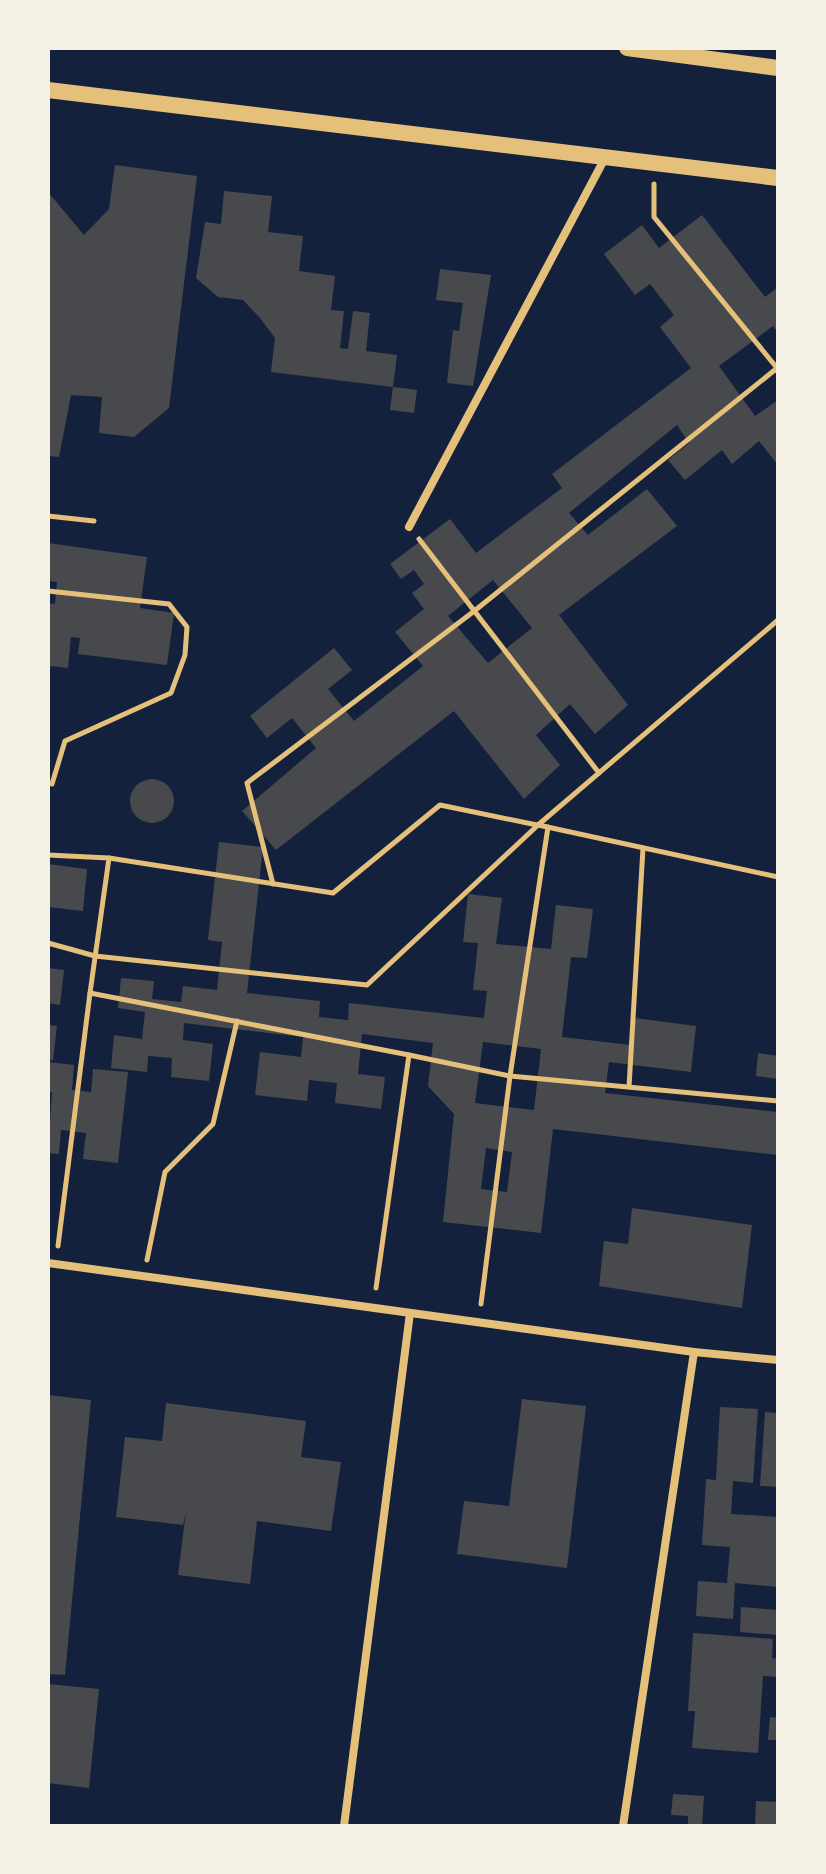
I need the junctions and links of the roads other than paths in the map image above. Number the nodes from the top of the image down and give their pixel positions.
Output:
1 (627, 48) edge
2 (778, 68) edge
3 (48, 90) edge
4 (606, 157) junction
5 (778, 178) edge
6 (409, 527) road end
7 (52, 1263) edge
8 (410, 1313) junction
9 (694, 1352) junction
10 (778, 1360) edge
11 (344, 1826) edge
12 (623, 1826) edge

1 - 2 main road
3 - 4 main road
4 - 5 main road
4 - 6 street
7 - 8 street
8 - 9 street
8 - 11 street
9 - 10 street
9 - 12 street

